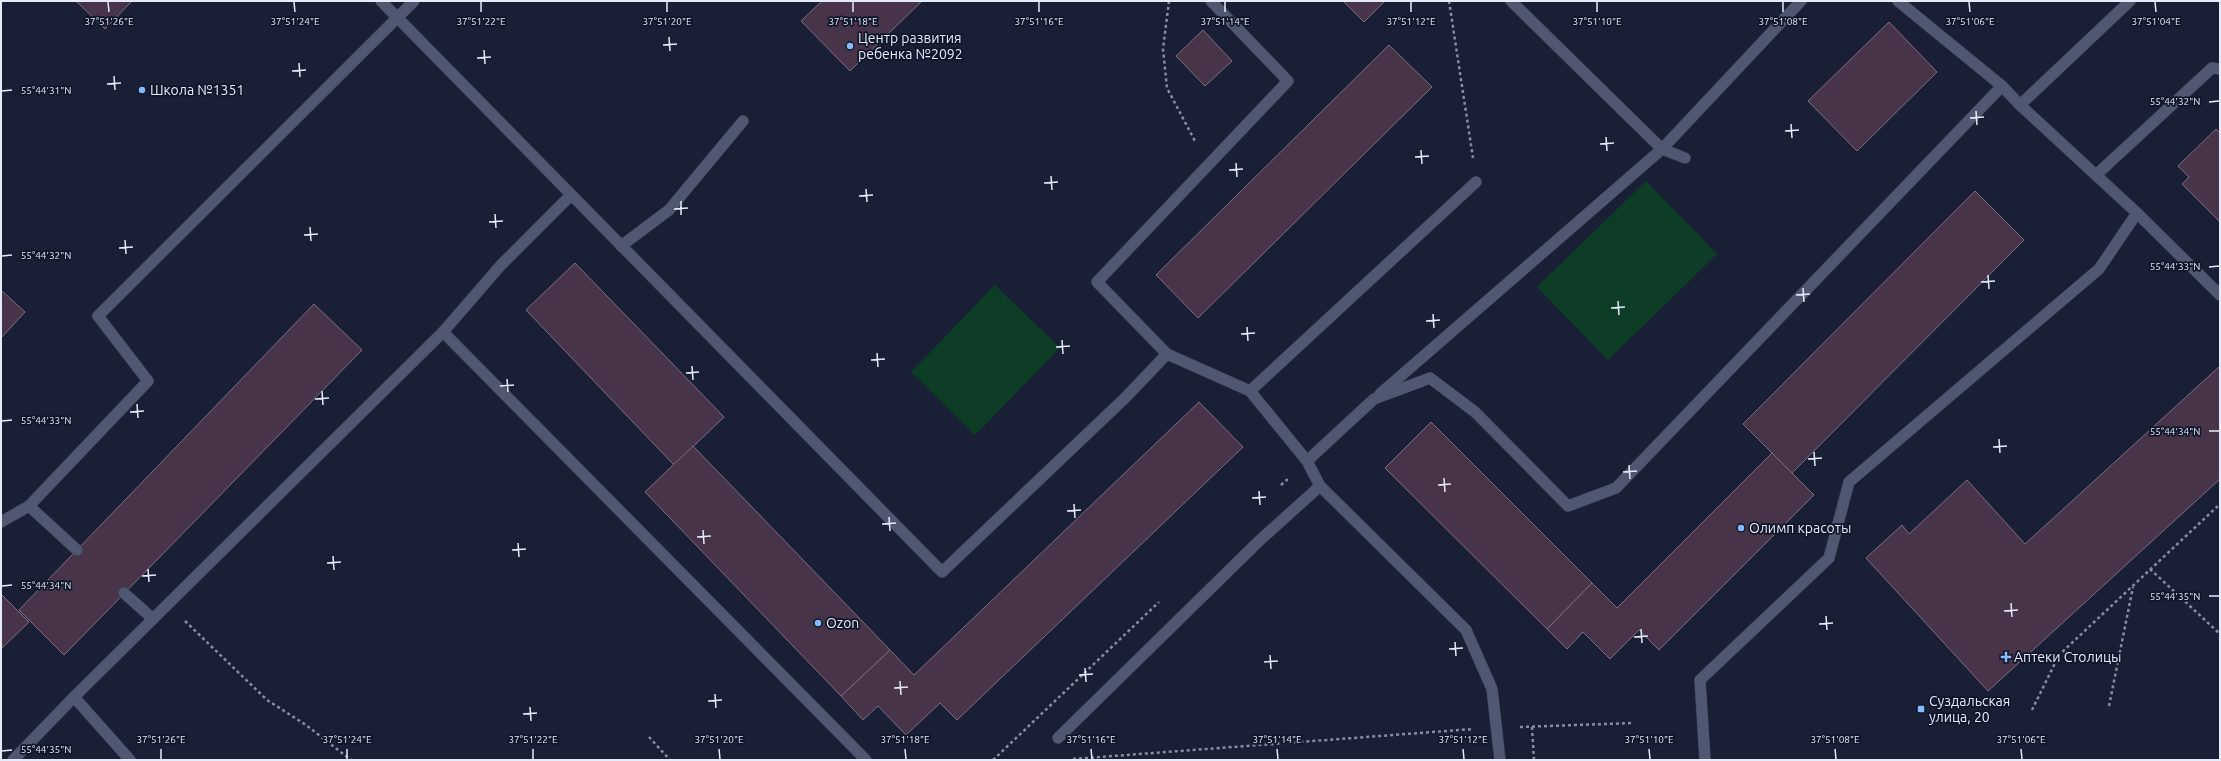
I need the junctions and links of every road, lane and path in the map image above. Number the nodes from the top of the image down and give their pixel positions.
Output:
1 (381, 1) edge
2 (414, 1) edge
3 (1170, 1) edge
4 (1211, 1) edge
5 (1449, 1) edge
6 (1511, 1) edge
7 (1801, 1) edge
8 (1898, 1) edge
9 (2130, 1) edge
10 (398, 17) junction
11 (2220, 70) edge
12 (2002, 86) junction
13 (2020, 105) junction
14 (743, 121) dead end
15 (1662, 149) junction
16 (1685, 158) dead end
17 (1208, 165) junction
18 (2096, 175) junction
19 (1476, 182) joint
20 (571, 195) junction
21 (2137, 213) junction
22 (621, 246) junction
23 (2220, 295) edge
24 (443, 332) junction
25 (1167, 354) junction
26 (1250, 391) junction
27 (1374, 399) junction
28 (1307, 461) junction
29 (1320, 486) junction
30 (1278, 488) dead end
31 (2220, 504) edge
32 (29, 506) junction
33 (1, 522) edge
34 (76, 550) dead end
35 (2150, 569) junction
36 (2134, 585) junction
37 (124, 593) dead end
38 (1164, 597) dead end
39 (167, 604) junction
40 (153, 619) junction
41 (2220, 634) edge
42 (74, 697) junction
43 (2109, 706) dead end
44 (2032, 710) dead end
45 (1634, 723) dead end
46 (1532, 727) junction
47 (1497, 728) junction
48 (649, 737) dead end
49 (1058, 738) dead end
50 (1070, 759) edge
51 (13, 760) edge
52 (130, 760) edge
53 (351, 760) edge
54 (670, 760) edge
55 (866, 760) edge
56 (993, 760) edge
57 (1500, 760) edge
58 (1534, 760) edge
59 (1705, 760) edge

1 - 10 lane
2 - 10 lane
3 - 17 path
4 - 17 lane
5 - 19 path
6 - 15 lane
7 - 15 lane
8 - 12 lane
9 - 13 lane
10 - 20 lane
10 - 32 lane
11 - 18 lane
12 - 13 lane
12 - 27 lane
13 - 18 lane
14 - 22 lane
15 - 16 lane
15 - 27 lane
17 - 25 lane
18 - 21 lane
19 - 26 lane
20 - 22 lane
20 - 24 lane
21 - 23 lane
21 - 59 lane
22 - 25 lane
24 - 39 lane
24 - 55 lane
25 - 26 lane
26 - 28 lane
27 - 28 lane
28 - 29 lane
28 - 30 path
29 - 47 lane
29 - 49 lane
31 - 35 path
32 - 33 lane
32 - 34 lane
35 - 36 path
35 - 41 path
36 - 43 path
36 - 44 path
37 - 40 lane
38 - 56 path
39 - 40 lane
39 - 53 path
40 - 42 lane
42 - 51 lane
42 - 52 lane
45 - 46 path
46 - 47 path
46 - 58 path
47 - 50 path
47 - 57 lane
48 - 54 path

